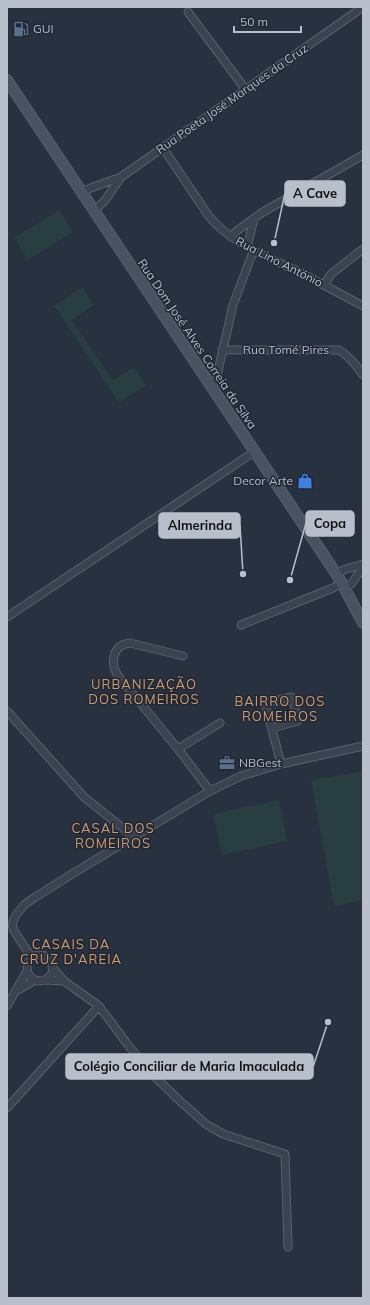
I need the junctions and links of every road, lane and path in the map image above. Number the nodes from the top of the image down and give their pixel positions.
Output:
1 (363, 7) edge
2 (188, 12) dead end
3 (7, 80) edge
4 (246, 90) junction
5 (163, 148) junction
6 (363, 155) edge
7 (122, 177) junction
8 (81, 192) junction
9 (94, 212) junction
10 (254, 219) junction
11 (231, 237) junction
12 (247, 247) junction
13 (363, 249) edge
14 (254, 251) junction
15 (324, 285) junction
16 (363, 306) edge
17 (222, 350) junction
18 (363, 375) edge
19 (212, 388) junction
20 (254, 452) junction
21 (363, 564) edge
22 (363, 567) edge
23 (341, 582) junction
24 (7, 617) edge
25 (363, 623) edge
26 (241, 625) dead end
27 (184, 656) dead end
28 (7, 711) edge
29 (220, 723) dead end
30 (272, 728) junction
31 (363, 746) edge
32 (178, 749) junction
33 (281, 764) junction
34 (210, 791) junction
35 (134, 837) junction
36 (32, 958) junction
37 (52, 967) junction
38 (27, 971) junction
39 (35, 980) junction
40 (44, 980) junction
41 (64, 981) junction
42 (17, 990) junction
43 (7, 1006) edge
44 (100, 1006) junction
45 (7, 1108) edge
46 (288, 1247) dead end

1 - 4 street, Rua Poeta José Marques da Cruz
2 - 4 street
3 - 8 main road, Rua Dom José Alves Correia da Silva
4 - 5 street, Rua Poeta José Marques da Cruz
5 - 7 street, Rua Poeta José Marques da Cruz
5 - 11 street, Rua Lino António
6 - 10 street
7 - 8 street, Rua Poeta José Marques da Cruz
7 - 9 street, Rua Poeta José Marques da Cruz
8 - 9 main road, Rua Dom José Alves Correia da Silva
9 - 19 main road, Rua Dom José Alves Correia da Silva
10 - 11 street
10 - 12 street
11 - 12 street, Rua Lino António
12 - 14 street, Rua Lino António
13 - 15 street
14 - 15 street, Rua Lino António
14 - 17 street
15 - 16 street, Rua Lino António
17 - 18 street, Rua Tomé Pires
17 - 19 street
19 - 20 main road, Rua Dom José Alves Correia da Silva
20 - 23 main road, Rua Dom José Alves Correia da Silva
20 - 24 street
21 - 23 street
22 - 23 street
23 - 25 main road, Rua Dom José Alves Correia da Silva
23 - 26 street
27 - 32 street
28 - 35 street
29 - 32 street
30 - 30 street
30 - 33 street
31 - 33 street
32 - 34 street
33 - 34 street
34 - 35 street
35 - 36 street
36 - 37 street
36 - 38 street
37 - 40 street
37 - 41 street
38 - 39 street
38 - 42 street
39 - 40 street
39 - 42 street
40 - 41 street
41 - 44 street
42 - 43 street
44 - 45 street
44 - 46 street

